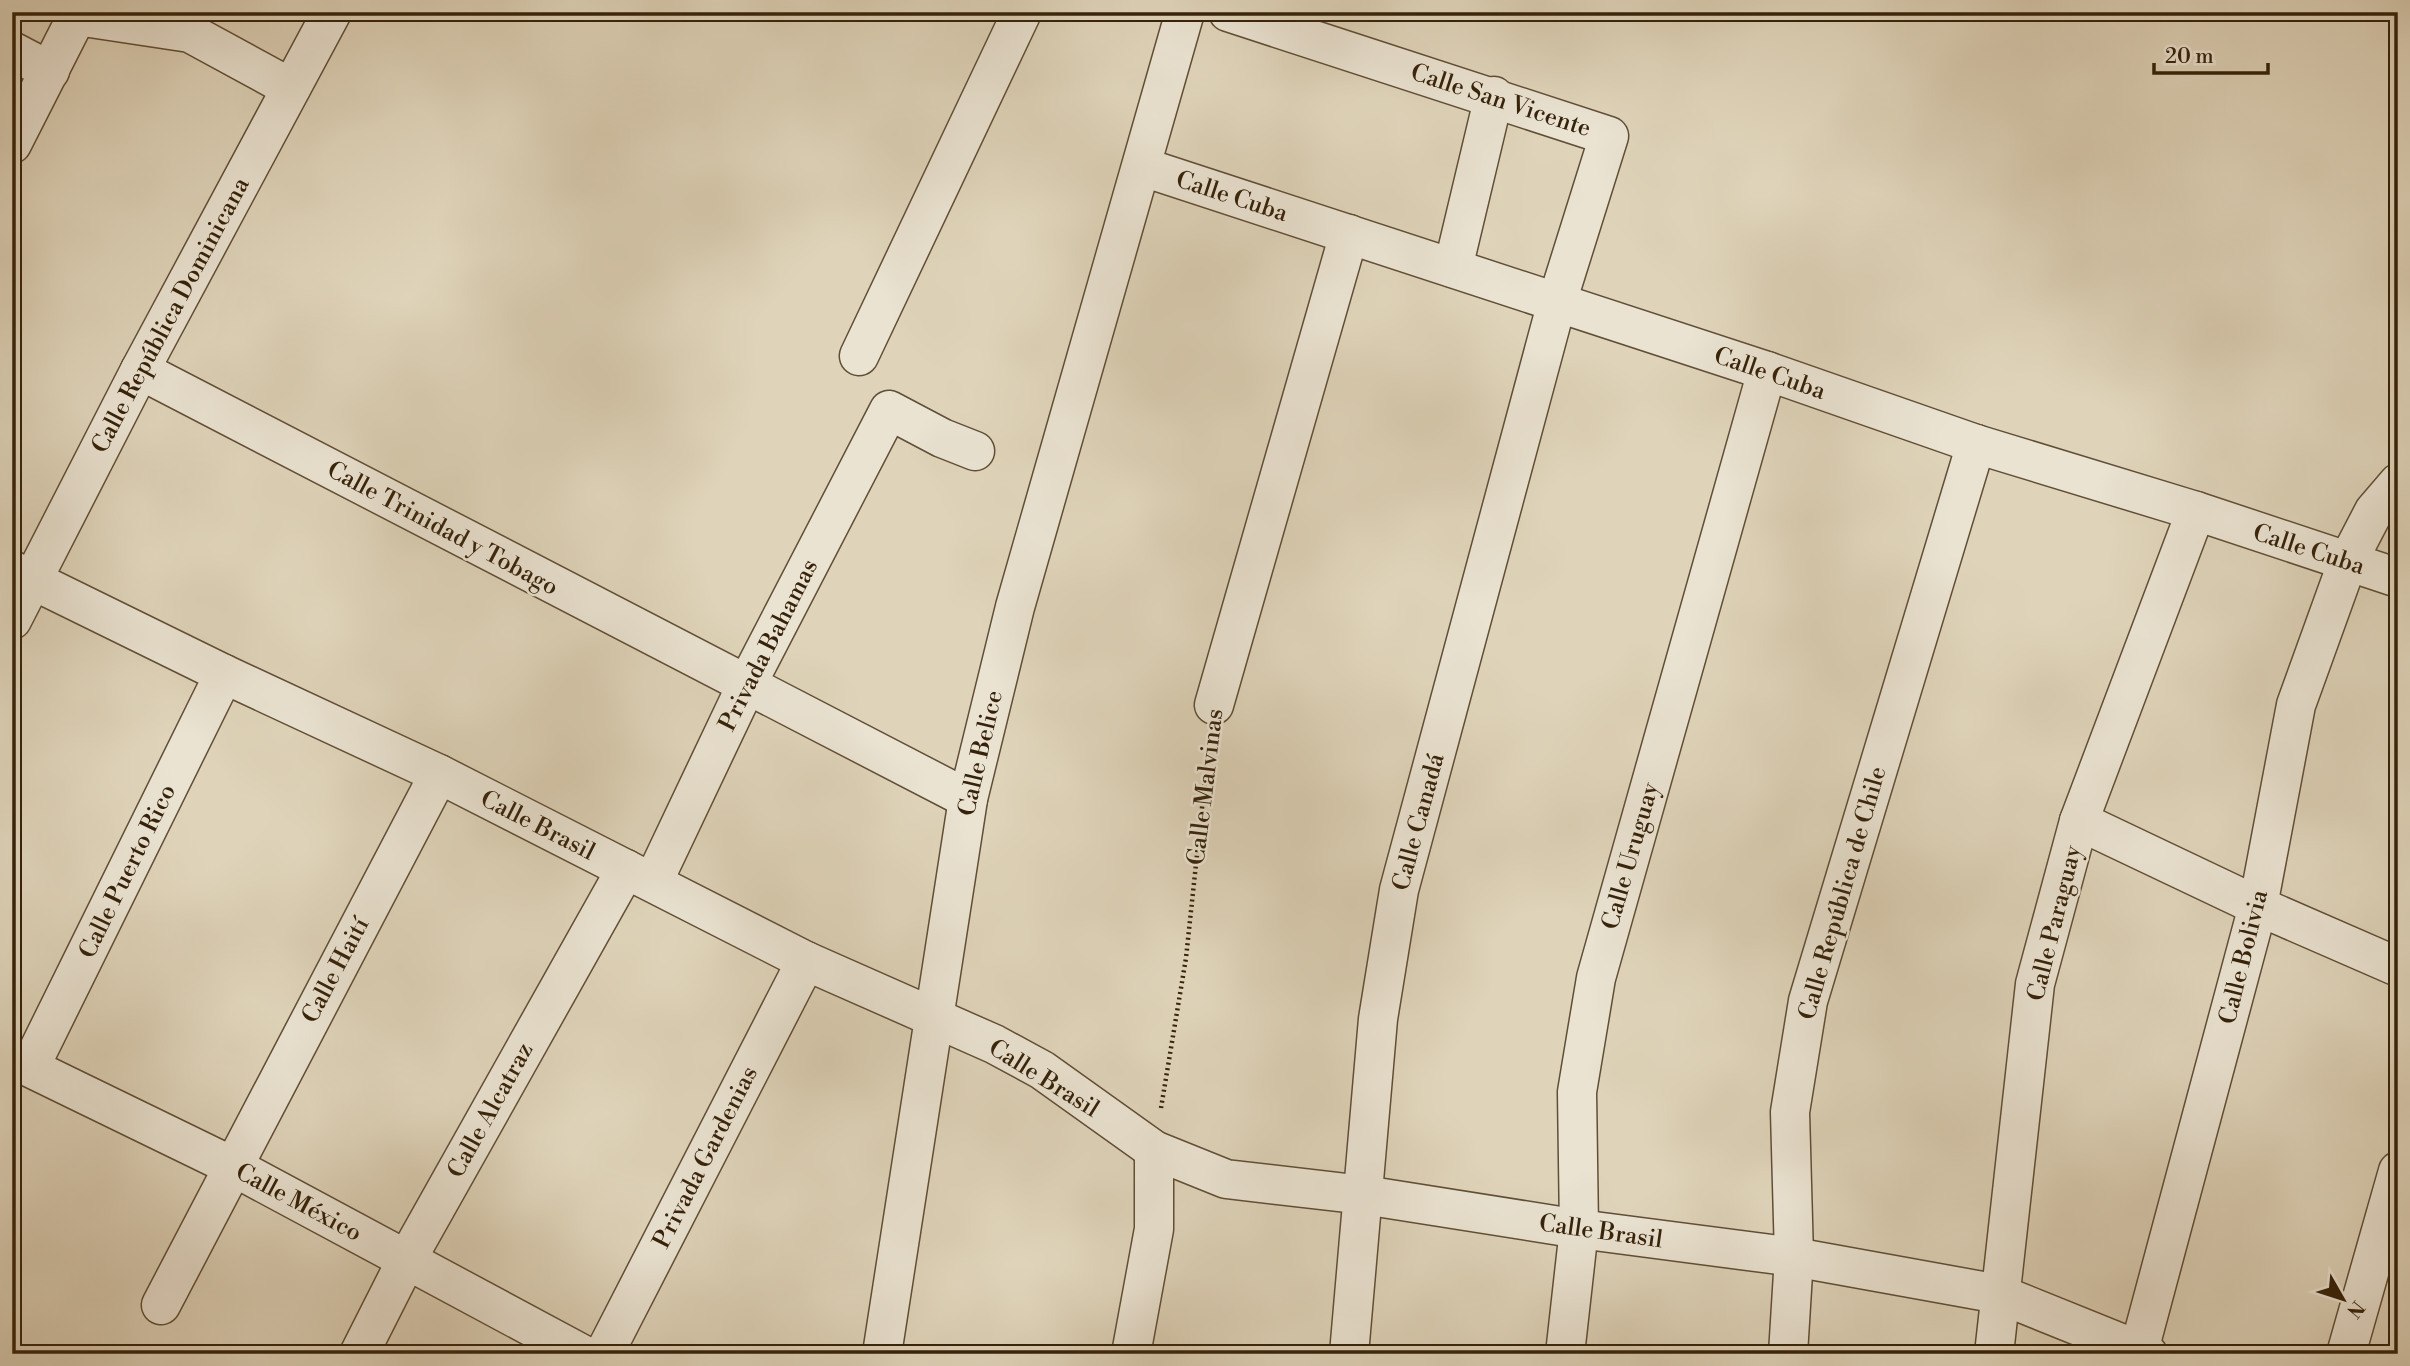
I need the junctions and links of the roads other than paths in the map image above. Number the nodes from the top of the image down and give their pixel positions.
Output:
1 (332, 12) edge
2 (1022, 12) edge
3 (1185, 12) edge
4 (1228, 12) edge
5 (78, 14) edge
6 (12, 51) edge
7 (50, 71) junction
8 (291, 88) junction
9 (1494, 96) junction
10 (12, 144) edge
11 (1143, 167) junction
12 (1349, 234) junction
13 (1453, 268) junction
14 (1557, 302) junction
15 (859, 356) dead end
16 (140, 370) junction
17 (1766, 371) junction
18 (1976, 444) junction
19 (975, 451) dead end
20 (2398, 483) edge
21 (2196, 511) junction
22 (2348, 561) junction
23 (22, 576) edge
24 (2398, 578) edge
25 (12, 620) edge
26 (224, 674) junction
27 (746, 686) junction
28 (1213, 705) road end
29 (439, 774) junction
30 (968, 799) junction
31 (2079, 821) junction
32 (639, 876) junction
33 (2258, 906) junction
34 (806, 961) junction
35 (2398, 967) edge
36 (934, 1017) junction
37 (21, 1063) edge
38 (1154, 1150) junction
39 (232, 1166) junction
40 (2398, 1171) edge
41 (1364, 1195) junction
42 (1579, 1229) junction
43 (1794, 1257) junction
44 (407, 1259) junction
45 (1999, 1294) junction
46 (160, 1305) dead end
47 (2142, 1353) edge
48 (359, 1354) edge
49 (582, 1354) edge
50 (604, 1354) edge
51 (881, 1354) edge
52 (1131, 1354) edge
53 (1349, 1354) edge
54 (1565, 1354) edge
55 (1788, 1354) edge
56 (1994, 1354) edge
57 (2346, 1354) edge

1 - 8 street, Calle República Dominicana
2 - 15 street
3 - 11 street, Calle Belice
4 - 9 street, Calle San Vicente
5 - 7 street
5 - 8 street
6 - 7 street
7 - 10 street
8 - 16 street, Calle República Dominicana
9 - 13 street
9 - 14 street, Calle San Vicente
11 - 12 street, Calle Cuba
11 - 30 street, Calle Belice
12 - 13 street, Calle Cuba
12 - 28 street, Calle Malvinas
13 - 14 street, Calle Cuba
14 - 17 street, Calle Cuba
14 - 41 street, Calle Canadá
16 - 23 street, Calle República Dominicana
16 - 27 street, Calle Trinidad y Tobago
17 - 18 street, Calle Cuba
17 - 42 street, Calle Uruguay
18 - 21 street, Calle Cuba
18 - 43 street, Calle República de Chile
19 - 27 street, Privada Bahamas
20 - 22 street, Calle Bolivia
21 - 22 street, Calle Cuba
21 - 31 street, Calle Paraguay
22 - 24 street, Calle Cuba
22 - 33 street, Calle Bolivia
23 - 25 street, Calle República Dominicana
23 - 26 street, Calle Brasil
26 - 29 street, Calle Brasil
26 - 37 street, Calle Puerto Rico
27 - 30 street, Calle Trinidad y Tobago
27 - 32 street, Privada Bahamas
29 - 32 street, Calle Brasil
29 - 39 street, Calle Haití
30 - 36 street, Calle Belice
31 - 33 street
31 - 45 street, Calle Paraguay
32 - 34 street, Calle Brasil
32 - 44 street, Calle Alcatraz
33 - 35 street
33 - 47 street, Calle Bolivia
34 - 36 street, Calle Brasil
34 - 50 street, Privada Gardenias
36 - 38 street, Calle Brasil
36 - 51 street, Calle Belice
37 - 39 street, Calle México
38 - 41 street, Calle Brasil
38 - 52 street
39 - 44 street, Calle México
39 - 46 street, Calle Haití
40 - 57 street
41 - 42 street, Calle Brasil
41 - 53 street, Calle Canadá
42 - 43 street, Calle Brasil
42 - 54 street, Calle Uruguay
43 - 45 street, Calle Brasil
43 - 55 street, Calle República de Chile
44 - 48 street, Calle Alcatraz
44 - 49 street, Calle México
45 - 47 street, Calle Brasil
45 - 56 street, Calle Paraguay

